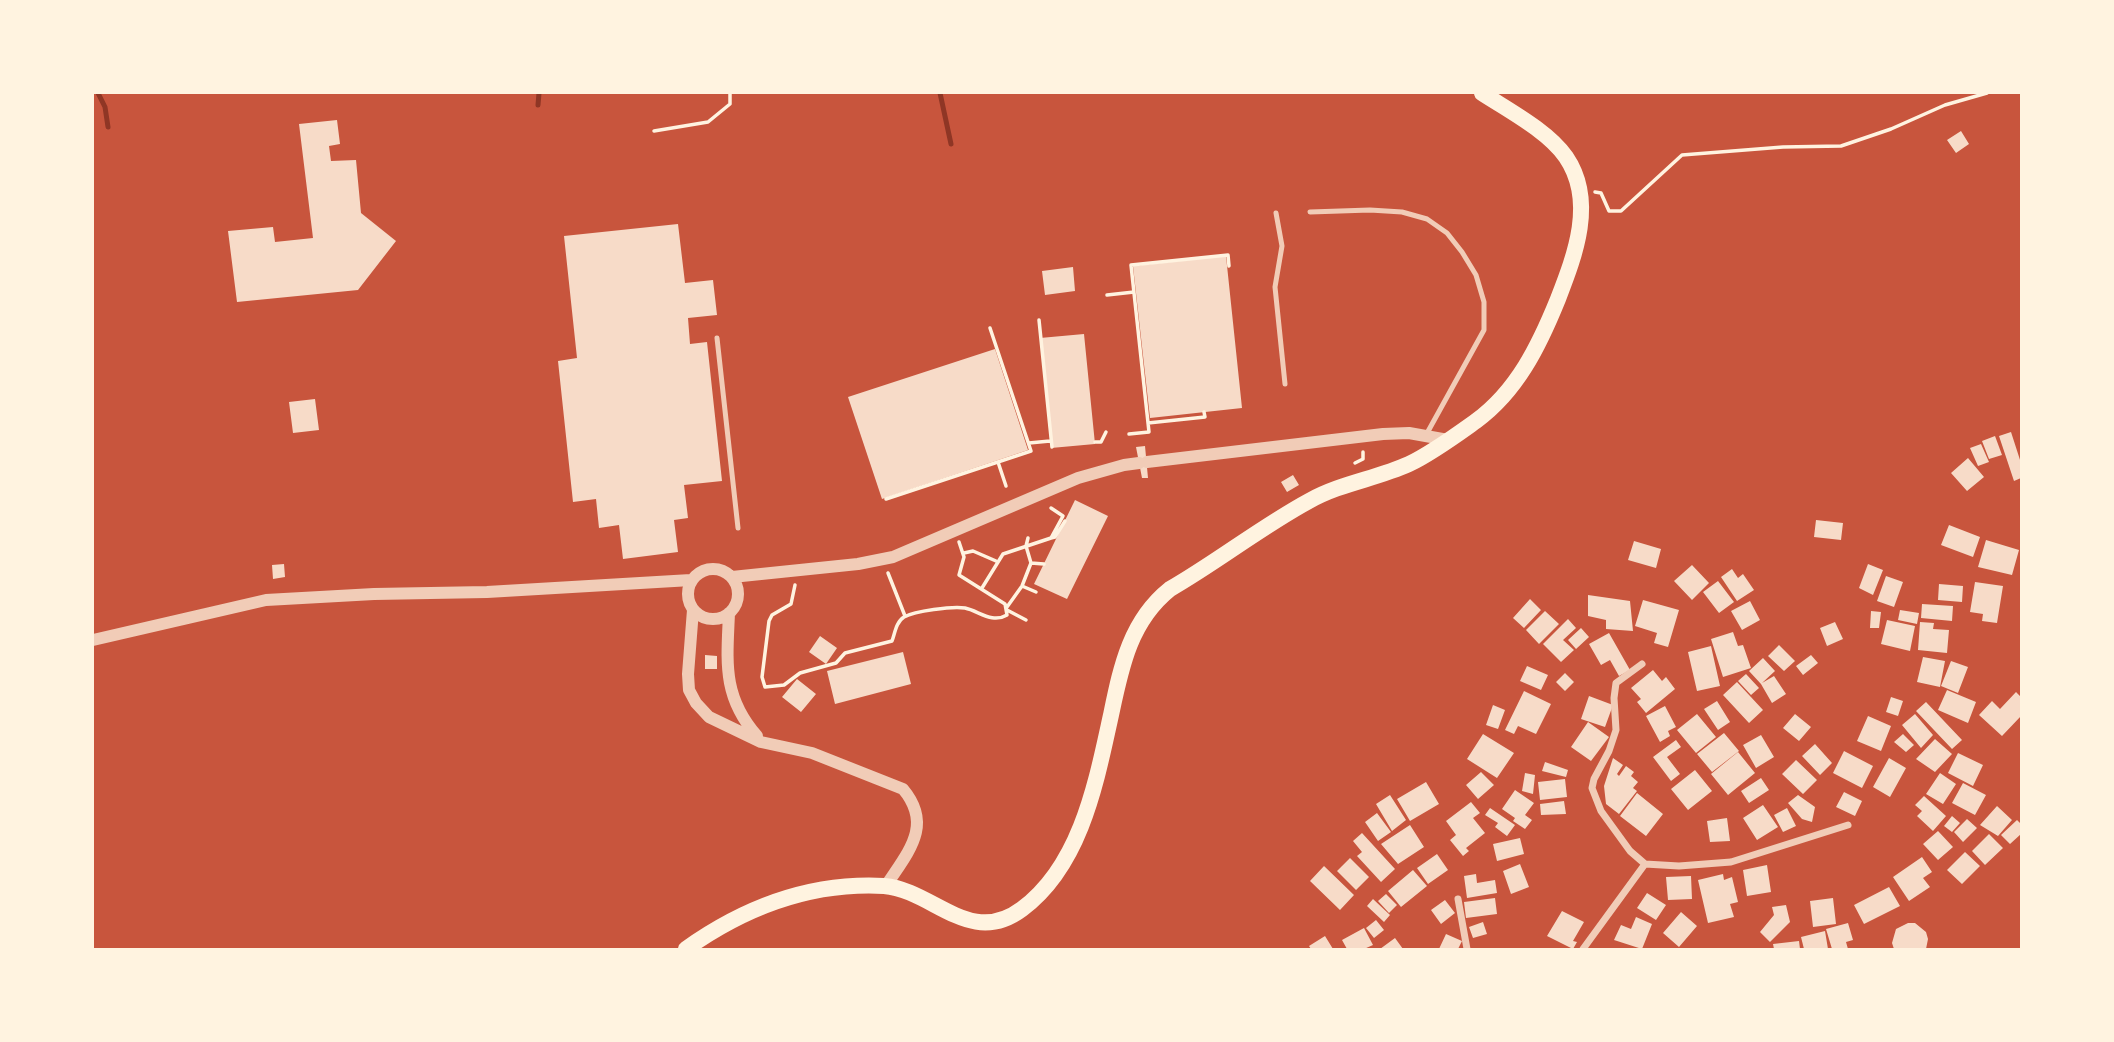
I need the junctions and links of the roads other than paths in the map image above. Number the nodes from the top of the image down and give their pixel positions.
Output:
1 (1482, 93) edge
2 (1310, 212) dead end
3 (1276, 213) dead end
4 (717, 338) dead end
5 (1284, 383) dead end
6 (1426, 435) junction
7 (1448, 440) junction
8 (738, 528) dead end
9 (732, 577) junction
10 (691, 580) junction
11 (693, 610) junction
12 (729, 613) junction
13 (93, 640) edge
14 (1642, 664) dead end
15 (761, 742) junction
16 (1847, 825) dead end
17 (1645, 864) junction
18 (886, 887) junction
19 (1458, 899) dead end
20 (686, 949) edge
21 (1467, 949) edge
22 (1583, 949) edge

1 - 7 main road
2 - 6 lane
3 - 5 lane
4 - 8 lane
6 - 7 street
6 - 9 street
7 - 18 main road
9 - 10 street
9 - 12 street
10 - 11 street
10 - 13 street
11 - 12 street
11 - 15 street
12 - 15 street
14 - 17 street
15 - 18 street
16 - 17 street
17 - 22 street
18 - 20 main road
19 - 21 street

